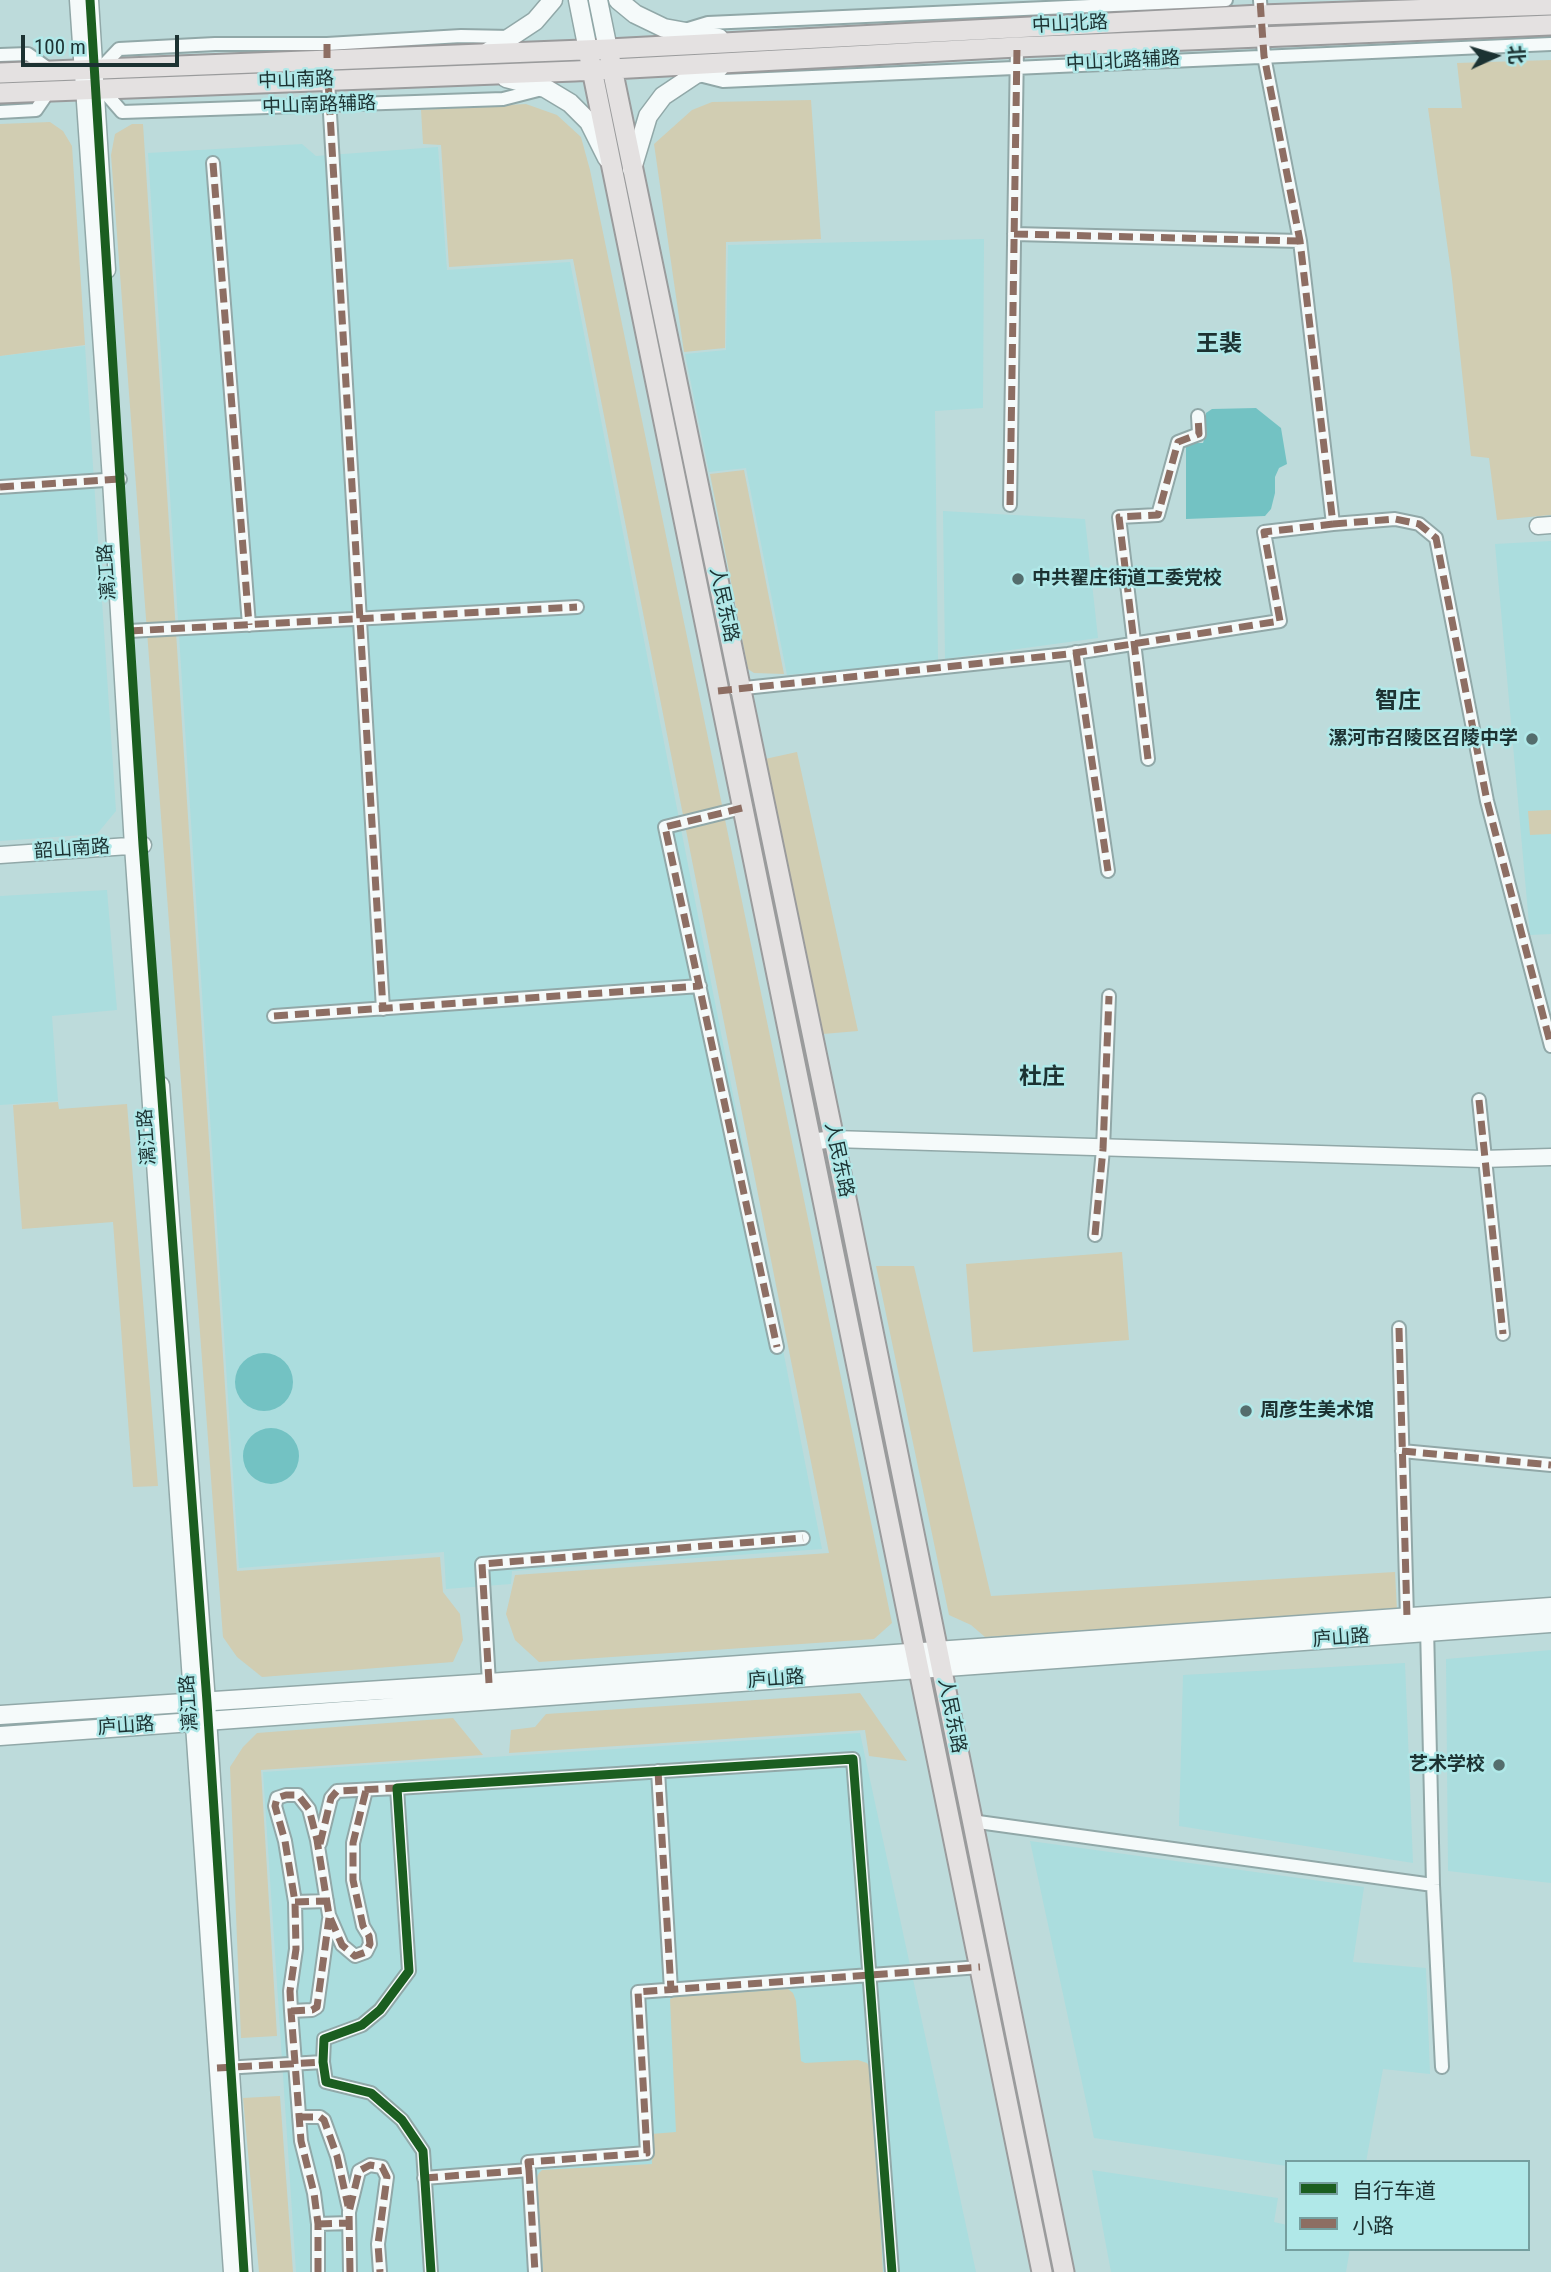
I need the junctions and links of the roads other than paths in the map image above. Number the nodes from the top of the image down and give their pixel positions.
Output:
1 (78, 0) edge
2 (90, 0) edge
3 (553, 0) edge
4 (578, 0) edge
5 (598, 0) edge
6 (618, 0) edge
7 (1226, 0) edge
8 (1551, 5) edge
9 (1315, 7) edge
10 (1261, 8) edge
11 (1551, 25) edge
12 (679, 31) junction
13 (511, 37) junction
14 (1551, 44) edge
15 (1263, 46) junction
16 (608, 49) junction
17 (588, 50) junction
18 (327, 52) junction
19 (742, 52) junction
20 (0, 55) edge
21 (1016, 57) junction
22 (485, 64) junction
23 (93, 69) junction
24 (612, 69) junction
25 (592, 70) junction
26 (51, 71) junction
27 (0, 73) edge
28 (696, 74) junction
29 (328, 80) junction
30 (545, 88) junction
31 (94, 89) junction
32 (49, 91) junction
33 (0, 93) edge
34 (329, 106) junction
35 (0, 112) edge
36 (213, 163) dead end
37 (622, 169) junction
38 (1014, 234) junction
39 (1300, 241) junction
40 (1198, 416) dead end
41 (116, 479) junction
42 (0, 487) edge
43 (1010, 505) dead end
44 (1333, 524) junction
45 (577, 607) dead end
46 (358, 619) junction
47 (249, 625) junction
48 (129, 631) junction
49 (1133, 643) junction
50 (1076, 652) junction
51 (741, 688) junction
52 (718, 691) junction
53 (1148, 759) dead end
54 (742, 808) junction
55 (138, 845) junction
56 (0, 855) edge
57 (1108, 871) dead end
58 (700, 986) junction
59 (1109, 996) dead end
60 (383, 1009) junction
61 (274, 1016) dead end
62 (1551, 1046) edge
63 (1479, 1100) dead end
64 (834, 1139) junction
65 (810, 1142) junction
66 (1103, 1149) junction
67 (1551, 1157) edge
68 (1485, 1159) junction
69 (1095, 1235) dead end
70 (1399, 1328) dead end
71 (1503, 1334) dead end
72 (777, 1347) dead end
73 (1402, 1451) junction
74 (1551, 1465) edge
75 (803, 1538) dead end
76 (1551, 1607) edge
77 (1408, 1618) junction
78 (1551, 1623) edge
79 (1427, 1624) junction
80 (939, 1660) junction
81 (918, 1661) junction
82 (490, 1692) junction
83 (201, 1703) junction
84 (0, 1715) edge
85 (201, 1721) junction
86 (0, 1736) edge
87 (658, 1771) junction
88 (397, 1788) junction
89 (366, 1790) junction
90 (319, 1820) junction
91 (971, 1821) junction
92 (1433, 1885) junction
93 (327, 1901) junction
94 (295, 1902) junction
95 (329, 1915) junction
96 (326, 1945) junction
97 (342, 1945) junction
98 (980, 1967) junction
99 (870, 1975) junction
100 (671, 1990) junction
101 (290, 2011) junction
102 (323, 2062) junction
103 (295, 2064) junction
104 (1442, 2067) dead end
105 (224, 2068) junction
106 (299, 2117) junction
107 (529, 2170) junction
108 (358, 2175) junction
109 (342, 2176) junction
110 (424, 2178) junction
111 (349, 2217) junction
112 (318, 2224) junction
113 (233, 2272) edge
114 (244, 2272) edge
115 (317, 2272) edge
116 (350, 2272) edge
117 (380, 2272) edge
118 (430, 2272) edge
119 (535, 2272) edge
120 (892, 2272) edge
121 (1042, 2272) edge
122 (1064, 2272) edge

1 - 23 street, 漓江路
2 - 23 street, 漓江路
3 - 13 main road
4 - 17 main road
5 - 16 main road
6 - 12 main road
7 - 12 street
8 - 9 main road, 中山北路
9 - 10 main road, 中山北路
10 - 15 street
10 - 19 main road, 中山北路
11 - 15 main road, 中山北路
12 - 19 main road
13 - 18 street
13 - 22 main road
14 - 15 street
15 - 21 main road, 中山北路
15 - 39 street
16 - 17 main road, 中山北路
16 - 19 main road, 中山北路
16 - 24 main road, 人民东路
17 - 22 main road, 中山南路
17 - 25 main road, 人民东路
18 - 22 main road, 中山南路
18 - 23 main road, 中山南路
18 - 29 main road
19 - 21 main road, 中山北路
19 - 24 main road, 中山北路
19 - 28 main road
20 - 26 street
21 - 28 street
21 - 38 street
22 - 25 main road, 中山南路
22 - 29 main road, 中山南路
22 - 30 main road
23 - 26 main road, 中山南路
23 - 31 street, 漓江路
24 - 25 main road, 中山北路
24 - 37 main road, 人民东路
25 - 37 main road, 人民东路
26 - 27 main road, 中山南路
28 - 37 main road
29 - 31 main road, 中山南路
29 - 34 street
30 - 34 street, 中山南路辅路
30 - 37 main road
31 - 32 main road, 中山南路
31 - 34 street, 中山南路辅路
31 - 41 street, 漓江路
32 - 33 main road, 中山南路
32 - 35 street
34 - 46 street
36 - 47 street
37 - 51 main road, 人民东路
37 - 52 main road, 人民东路
38 - 39 street
38 - 43 street
39 - 44 street
40 - 49 street
41 - 42 street
41 - 48 street, 漓江路
41 - 55 street, 漓江路
44 - 49 street
44 - 62 street
45 - 46 street
46 - 47 street
46 - 60 street
47 - 48 street
48 - 55 street, 漓江路
49 - 50 street
49 - 53 street
50 - 51 street
50 - 57 street
51 - 52 street
51 - 64 main road, 人民东路
52 - 54 main road, 人民东路
54 - 58 street
54 - 65 main road, 人民东路
55 - 56 street, 韶山南路
55 - 83 street, 漓江路
58 - 60 street
58 - 72 street
59 - 66 street
60 - 61 street
63 - 68 street
64 - 65 street
64 - 66 street
64 - 80 main road, 人民东路
65 - 81 main road, 人民东路
66 - 68 street
66 - 69 street
67 - 68 street
68 - 71 street
70 - 73 street
73 - 74 street
73 - 77 street
75 - 82 street
76 - 79 main road, 庐山路
77 - 79 main road, 庐山路
77 - 80 main road, 庐山路
78 - 79 main road, 庐山路
79 - 80 main road, 庐山路
79 - 92 street
80 - 81 main road, 庐山路
80 - 91 main road, 人民东路
81 - 82 main road, 庐山路
81 - 98 main road, 人民东路
82 - 83 main road, 庐山路
82 - 85 main road, 庐山路
83 - 84 main road, 庐山路
83 - 85 street, 漓江路
85 - 86 main road, 庐山路
85 - 105 street, 漓江路
87 - 88 street
87 - 99 street
87 - 100 street
88 - 89 street
88 - 102 street
89 - 90 street
89 - 97 street
90 - 93 street
90 - 94 street
91 - 92 street
91 - 122 main road, 人民东路
92 - 104 street
93 - 94 street
93 - 95 street
94 - 101 street
95 - 96 street
95 - 97 street
96 - 97 street
96 - 101 street
98 - 99 street
98 - 121 main road, 人民东路
99 - 100 street
99 - 120 street
100 - 107 street
101 - 103 street
102 - 103 street
102 - 110 street
103 - 105 street
103 - 106 street
105 - 113 street, 漓江路
105 - 114 street, 漓江路
106 - 109 street
106 - 112 street
107 - 110 street
107 - 119 street
108 - 109 street
108 - 111 street
108 - 117 street
109 - 111 street
110 - 118 street
111 - 112 street
111 - 116 street
112 - 115 street

